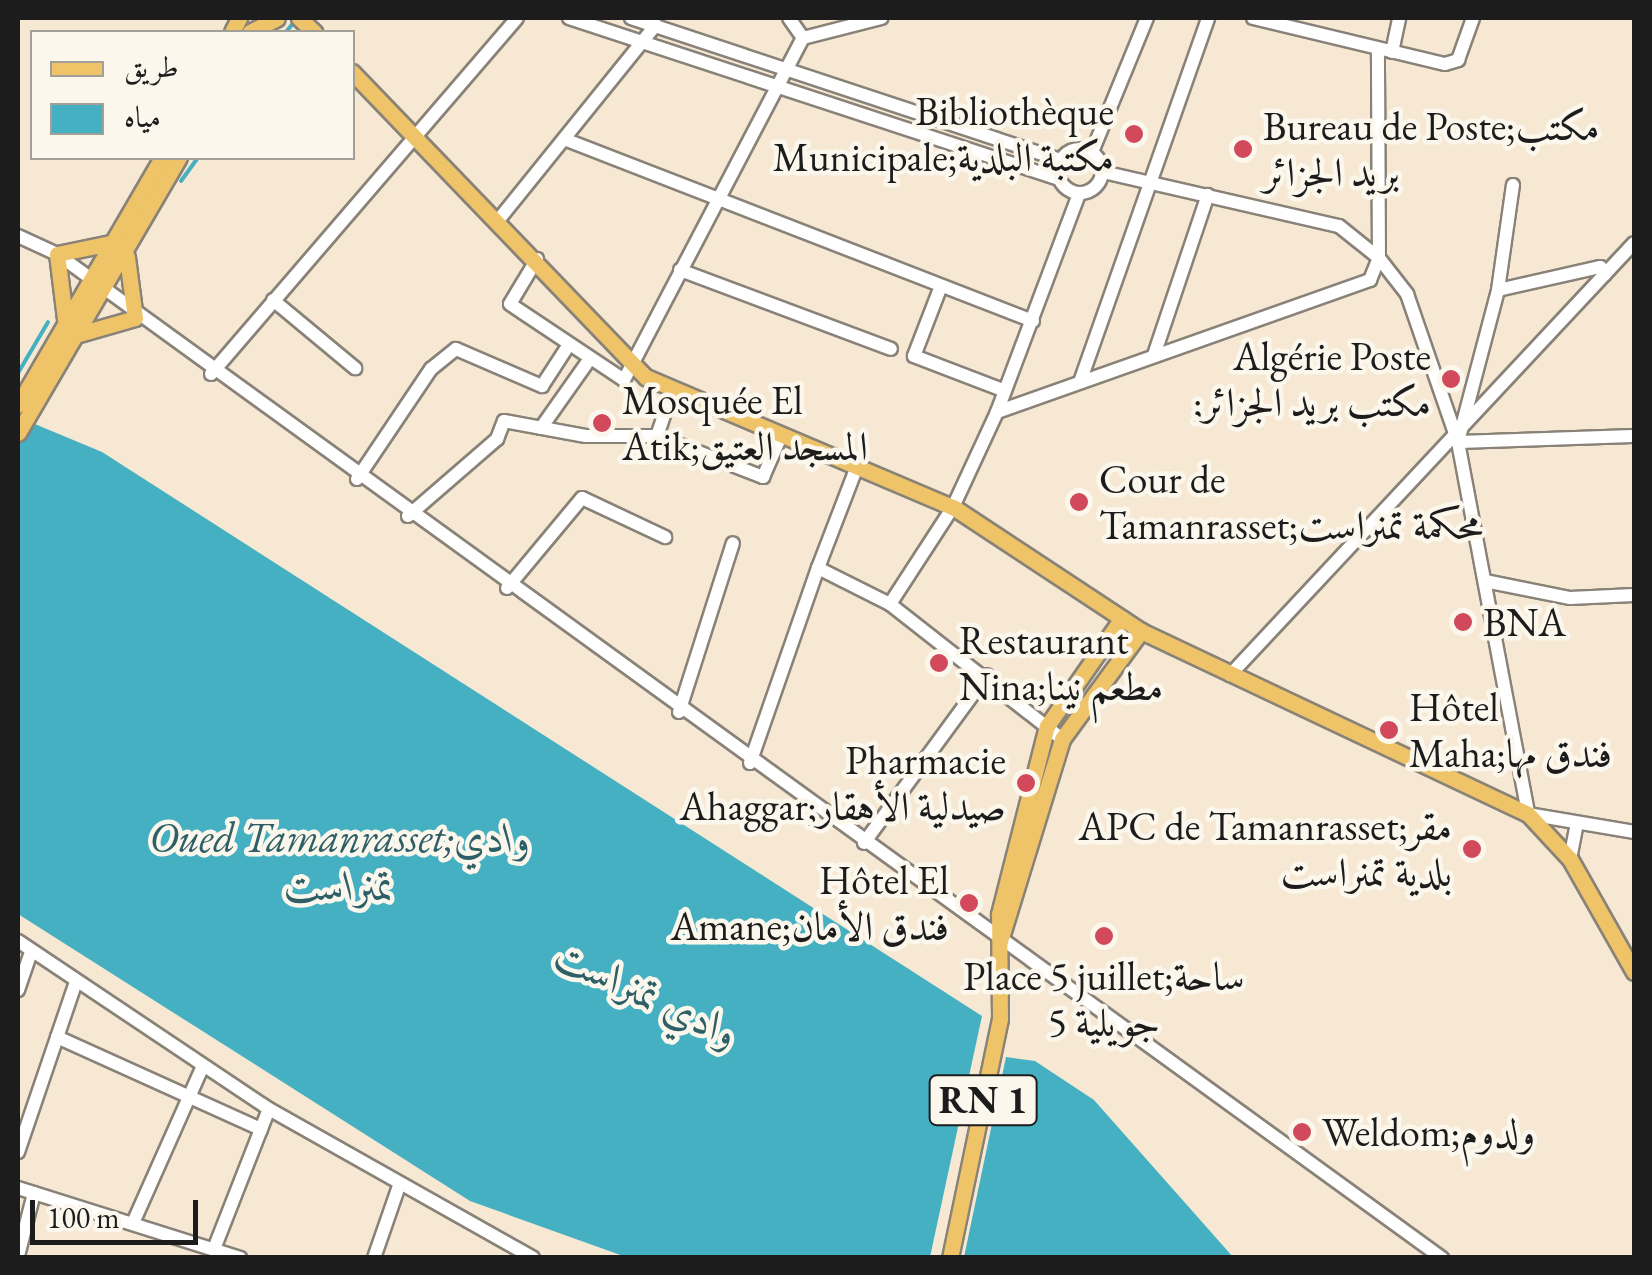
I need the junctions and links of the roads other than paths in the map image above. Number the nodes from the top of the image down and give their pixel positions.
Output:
1 (276, 18) edge
2 (517, 18) edge
3 (569, 18) edge
4 (631, 18) edge
5 (789, 18) edge
6 (881, 18) edge
7 (1147, 18) edge
8 (1208, 18) edge
9 (1252, 18) edge
10 (1318, 18) edge
11 (1399, 18) edge
12 (1473, 18) edge
13 (237, 25) edge
14 (656, 26) junction
15 (1315, 33) junction
16 (803, 38) junction
17 (642, 42) junction
18 (1385, 50) junction
19 (788, 72) junction
20 (355, 75) edge
21 (781, 88) junction
22 (412, 131) junction
23 (564, 139) junction
24 (1092, 152) junction
25 (161, 160) edge
26 (177, 160) edge
27 (1061, 160) junction
28 (1103, 172) junction
29 (1059, 179) junction
30 (1149, 182) junction
31 (1513, 185) dead end
32 (1080, 194) junction
33 (1208, 195) junction
34 (715, 198) junction
35 (500, 218) junction
36 (18, 236) edge
37 (1634, 243) edge
38 (122, 245) junction
39 (57, 254) junction
40 (1379, 258) junction
41 (536, 260) junction
42 (680, 270) junction
43 (1605, 275) junction
44 (942, 286) junction
45 (97, 287) junction
46 (1498, 290) junction
47 (272, 300) junction
48 (134, 318) junction
49 (1034, 321) junction
50 (67, 334) junction
51 (568, 346) junction
52 (891, 350) dead end
53 (1154, 356) junction
54 (589, 360) junction
55 (631, 366) junction
56 (355, 368) dead end
57 (212, 374) junction
58 (1080, 382) junction
59 (672, 389) junction
60 (1005, 392) junction
61 (18, 405) edge
62 (997, 412) junction
63 (541, 428) junction
64 (18, 433) edge
65 (656, 436) junction
66 (781, 436) junction
67 (1634, 436) edge
68 (1458, 442) junction
69 (856, 469) junction
70 (357, 479) junction
71 (953, 507) junction
72 (408, 516) junction
73 (665, 537) dead end
74 (734, 542) dead end
75 (818, 568) junction
76 (1485, 582) junction
77 (507, 588) junction
78 (1634, 595) edge
79 (890, 604) junction
80 (1122, 618) junction
81 (1141, 631) junction
82 (986, 675) junction
83 (1230, 675) junction
84 (678, 712) junction
85 (1047, 726) junction
86 (1062, 740) junction
87 (750, 763) junction
88 (1528, 814) junction
89 (1576, 828) junction
90 (1634, 832) edge
91 (864, 842) junction
92 (1570, 859) junction
93 (18, 941) edge
94 (1000, 941) junction
95 (1628, 944) edge
96 (31, 952) junction
97 (1634, 972) edge
98 (76, 982) junction
99 (18, 990) edge
100 (57, 1037) junction
101 (204, 1066) junction
102 (189, 1096) junction
103 (269, 1109) junction
104 (261, 1129) junction
105 (18, 1152) edge
106 (400, 1183) junction
107 (18, 1188) edge
108 (34, 1193) junction
109 (133, 1224) junction
110 (194, 1242) junction
111 (214, 1249) junction
112 (18, 1256) edge
113 (189, 1258) edge
114 (240, 1258) edge
115 (374, 1258) edge
116 (533, 1258) edge
117 (950, 1258) edge
118 (1442, 1258) edge

1 - 13 main road
2 - 22 street
3 - 17 street
4 - 14 street
5 - 16 street
6 - 16 street
7 - 24 street
8 - 30 street
9 - 15 street
10 - 15 street
11 - 18 street
12 - 18 street
14 - 17 street
14 - 19 street
15 - 18 street
16 - 19 street
17 - 21 street
17 - 23 street
18 - 40 street
19 - 21 street
19 - 27 street
20 - 22 main road
21 - 29 street
21 - 34 street
22 - 35 main road
22 - 47 street
23 - 34 street
23 - 35 street
24 - 27 street
24 - 28 street
25 - 38 main road
26 - 38 main road
27 - 29 street
28 - 30 street
28 - 32 street
29 - 32 street
30 - 33 street
30 - 58 street
31 - 46 street
32 - 49 street
33 - 40 street
33 - 53 street
34 - 42 street
34 - 44 street
35 - 41 main road
36 - 39 street
37 - 43 street
38 - 39 main road
38 - 45 main road
38 - 48 main road
39 - 45 street
39 - 50 main road
40 - 53 street
40 - 68 street
41 - 51 street
41 - 55 main road
42 - 52 street
42 - 55 street
43 - 46 street
43 - 68 street
44 - 49 street
44 - 60 street
45 - 48 street
45 - 50 main road
46 - 68 street
47 - 56 street
47 - 57 street
48 - 50 main road
48 - 57 street
49 - 60 street
50 - 61 main road
50 - 64 main road
51 - 54 street
51 - 70 street
53 - 58 street
54 - 55 street
54 - 63 street
55 - 59 main road
57 - 70 street
58 - 62 street
59 - 65 street
59 - 66 main road
60 - 62 street
62 - 71 street
63 - 65 street
63 - 72 street
65 - 66 street
66 - 69 main road
67 - 68 street
68 - 76 street
68 - 83 street
69 - 71 main road
69 - 75 street
70 - 72 street
71 - 79 street
71 - 80 main road
72 - 77 street
73 - 77 street
74 - 84 street
75 - 79 street
75 - 87 street
76 - 78 street
76 - 88 street
77 - 84 street
79 - 82 street
80 - 81 main road
80 - 85 main road, RN 1
81 - 83 main road
81 - 86 main road, RN 1
82 - 85 street
82 - 91 street
83 - 88 main road
84 - 87 street
85 - 86 street
85 - 94 main road, RN 1
86 - 94 main road, RN 1
87 - 91 street
88 - 89 street
88 - 92 main road
89 - 90 street
89 - 92 street
91 - 94 street
92 - 95 main road
93 - 96 street
94 - 117 main road, RN 1
94 - 118 street
95 - 97 main road
96 - 98 street
96 - 99 street
98 - 100 street
98 - 101 street
100 - 102 street
100 - 105 street
101 - 102 street
101 - 103 street
102 - 104 street
102 - 109 street
103 - 104 street
103 - 106 street
104 - 111 street
106 - 115 street
106 - 116 street
107 - 108 street
108 - 109 street
108 - 112 street
109 - 110 street
110 - 111 street
110 - 113 street
111 - 114 street

